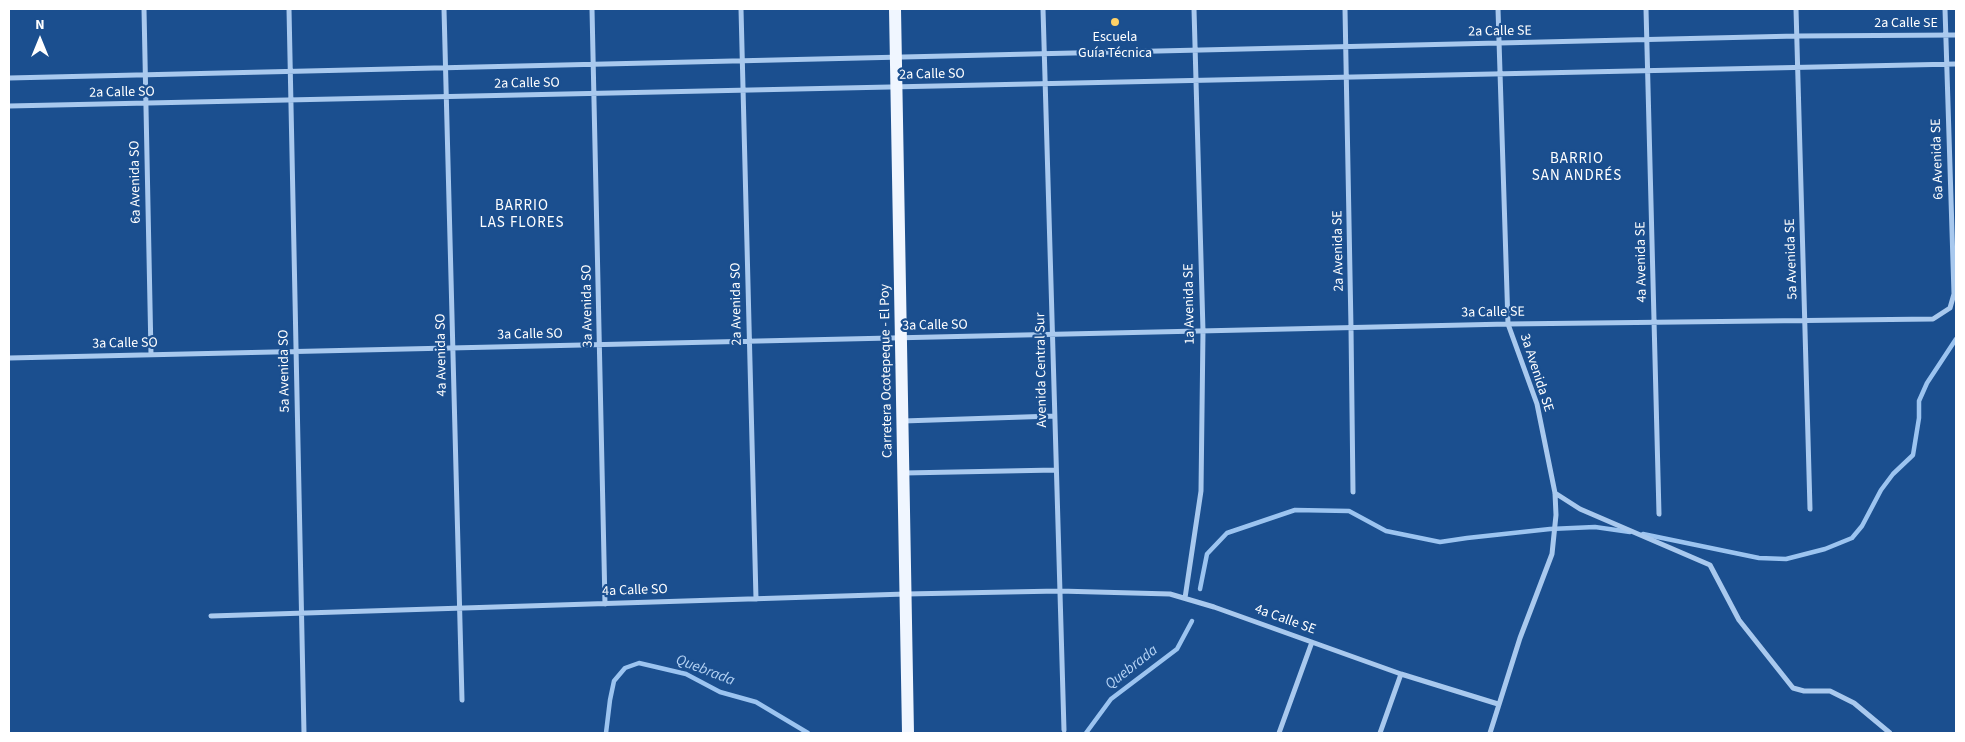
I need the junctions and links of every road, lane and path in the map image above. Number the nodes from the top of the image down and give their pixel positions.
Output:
1 (144, 9) edge
2 (289, 9) edge
3 (444, 9) edge
4 (592, 9) edge
5 (741, 9) edge
6 (895, 9) edge
7 (1043, 9) edge
8 (1194, 9) edge
9 (1344, 9) edge
10 (1498, 9) edge
11 (1646, 9) edge
12 (1796, 9) edge
13 (1945, 9) edge
14 (1956, 35) edge
15 (1797, 36) junction
16 (1946, 36) junction
17 (1647, 40) junction
18 (1499, 43) junction
19 (1345, 47) junction
20 (1194, 50) junction
21 (1045, 54) junction
22 (896, 57) junction
23 (742, 61) junction
24 (593, 64) junction
25 (1946, 64) junction
26 (1956, 64) edge
27 (446, 68) junction
28 (1798, 68) junction
29 (1648, 71) junction
30 (290, 72) junction
31 (1500, 74) junction
32 (145, 75) junction
33 (1346, 77) junction
34 (9, 78) edge
35 (1195, 81) junction
36 (1046, 84) junction
37 (897, 87) junction
38 (743, 90) junction
39 (594, 94) junction
40 (446, 97) junction
41 (291, 100) junction
42 (146, 103) junction
43 (9, 106) edge
44 (1933, 319) joint
45 (1805, 320) junction
46 (1654, 322) junction
47 (1508, 324) junction
48 (1351, 328) junction
49 (1203, 331) junction
50 (1052, 334) junction
51 (901, 338) junction
52 (749, 341) junction
53 (600, 344) junction
54 (453, 348) junction
55 (296, 351) junction
56 (151, 354) junction
57 (9, 358) edge
58 (1054, 416) junction
59 (903, 421) junction
60 (1056, 470) junction
61 (904, 474) junction
62 (1353, 492) dead end
63 (1556, 493) junction
64 (1810, 509) dead end
65 (1659, 514) dead end
66 (1059, 591) junction
67 (906, 594) junction
68 (1186, 598) junction
69 (756, 599) junction
70 (605, 604) junction
71 (460, 608) junction
72 (302, 613) junction
73 (211, 616) dead end
74 (1312, 642) junction
75 (1401, 674) junction
76 (462, 700) dead end
77 (1498, 704) junction
78 (1064, 730) dead end
79 (304, 733) edge
80 (908, 733) edge
81 (1279, 733) edge
82 (1380, 733) edge
83 (1490, 733) edge
84 (1890, 733) edge

1 - 32 street, 6a Avenida SO
2 - 30 street, 5a Avenida SO
3 - 27 street, 4a Avenida SO
4 - 24 street, 3a Avenida SO
5 - 23 street, 2a Avenida SO
6 - 22 main road, Carretera Ocotepeque - El Poy
7 - 21 street, Avenida Central Sur
8 - 20 street, 1a Avenida SE
9 - 19 street, 2a Avenida SE
10 - 18 street, 3a Avenida SE
11 - 17 street, 4a Avenida SE
12 - 15 street, 5a Avenida SE
13 - 16 street, 6a Avenida SE
14 - 16 street, 2a Calle SE
15 - 16 street, 2a Calle SE
15 - 17 street, 2a Calle SE
15 - 28 street, 5a Avenida SE
16 - 25 street, 6a Avenida SE
17 - 18 street, 2a Calle SE
17 - 29 street, 4a Avenida SE
18 - 19 street, 2a Calle SE
18 - 31 street, 3a Avenida SE
19 - 20 street, 2a Calle SE
19 - 33 street, 2a Avenida SE
20 - 21 street, 2a Calle SE
20 - 35 street, 1a Avenida SE
21 - 22 street, 2a Calle SO
21 - 36 street, Avenida Central Sur
22 - 23 street, 2a Calle SO
22 - 37 main road, Carretera Ocotepeque - El Poy
23 - 24 street, 2a Calle SO
23 - 38 street, 2a Avenida SO
24 - 27 street, 2a Calle SO
24 - 39 street, 3a Avenida SO
25 - 26 street
25 - 28 street
25 - 44 street, 6a Avenida SE
27 - 30 street, 2a Calle SO
27 - 40 street, 4a Avenida SO
28 - 29 street
28 - 45 street, 5a Avenida SE
29 - 31 street
29 - 46 street, 4a Avenida SE
30 - 32 street, 2a Calle SO
30 - 41 street, 5a Avenida SO
31 - 33 street
31 - 47 street, 3a Avenida SE
32 - 34 street, 2a Calle SO
32 - 42 street, 6a Avenida SO
33 - 35 street
33 - 48 street, 2a Avenida SE
35 - 36 street
35 - 49 street, 1a Avenida SE
36 - 37 street, 2a Calle SO
36 - 50 street, Avenida Central Sur
37 - 38 street, 2a Calle SO
37 - 51 main road, Carretera Ocotepeque - El Poy
38 - 39 street, 2a Calle SO
38 - 52 street, 2a Avenida SO
39 - 40 street, 2a Calle SO
39 - 53 street, 3a Avenida SO
40 - 41 street, 2a Calle SO
40 - 54 street, 4a Avenida SO
41 - 42 street, 2a Calle SO
41 - 55 street, 5a Avenida SO
42 - 43 street, 2a Calle SO
42 - 56 street, 6a Avenida SO
44 - 45 street, 3a Calle SE
45 - 46 street, 3a Calle SE
45 - 64 street, 5a Avenida SE
46 - 47 street, 3a Calle SE
46 - 65 street, 4a Avenida SE
47 - 48 street, 3a Calle SE
47 - 63 street, 3a Avenida SE
48 - 49 street, 3a Calle SE
48 - 62 street, 2a Avenida SE
49 - 50 street, 3a Calle SE
49 - 68 street, 1a Avenida SE
50 - 51 street, 3a Calle SO
50 - 58 street, Avenida Central Sur
51 - 52 street, 3a Calle SO
51 - 59 main road, Carretera Ocotepeque - El Poy
52 - 53 street, 3a Calle SO
52 - 69 street, 2a Avenida SO
53 - 54 street, 3a Calle SO
53 - 70 street, 3a Avenida SO
54 - 55 street, 3a Calle SO
54 - 71 street, 4a Avenida SO
55 - 56 street, 3a Calle SO
55 - 72 street, 5a Avenida SO
56 - 57 street, 3a Calle SO
58 - 59 street
58 - 60 street, Avenida Central Sur
59 - 61 main road, Carretera Ocotepeque - El Poy
60 - 61 street
60 - 66 street, Avenida Central Sur
61 - 67 main road, Carretera Ocotepeque - El Poy
63 - 77 street, 3a Avenida SE
63 - 84 street
66 - 67 street, 4a Calle SO
66 - 68 street, 4a Calle SE
66 - 78 street, Avenida Central Sur
67 - 69 street, 4a Calle SO
67 - 80 main road, Carretera Ocotepeque - El Poy
68 - 74 street, 4a Calle SE
69 - 70 street, 4a Calle SO
70 - 71 street, 4a Calle SO
71 - 72 street, 4a Calle SO
71 - 76 street, 4a Avenida SO
72 - 73 street, 4a Calle SO
72 - 79 street, 5a Avenida SO
74 - 75 street, 4a Calle SE
74 - 81 street
75 - 77 street, 4a Calle SE
75 - 82 street
77 - 83 street, 3a Avenida SE

